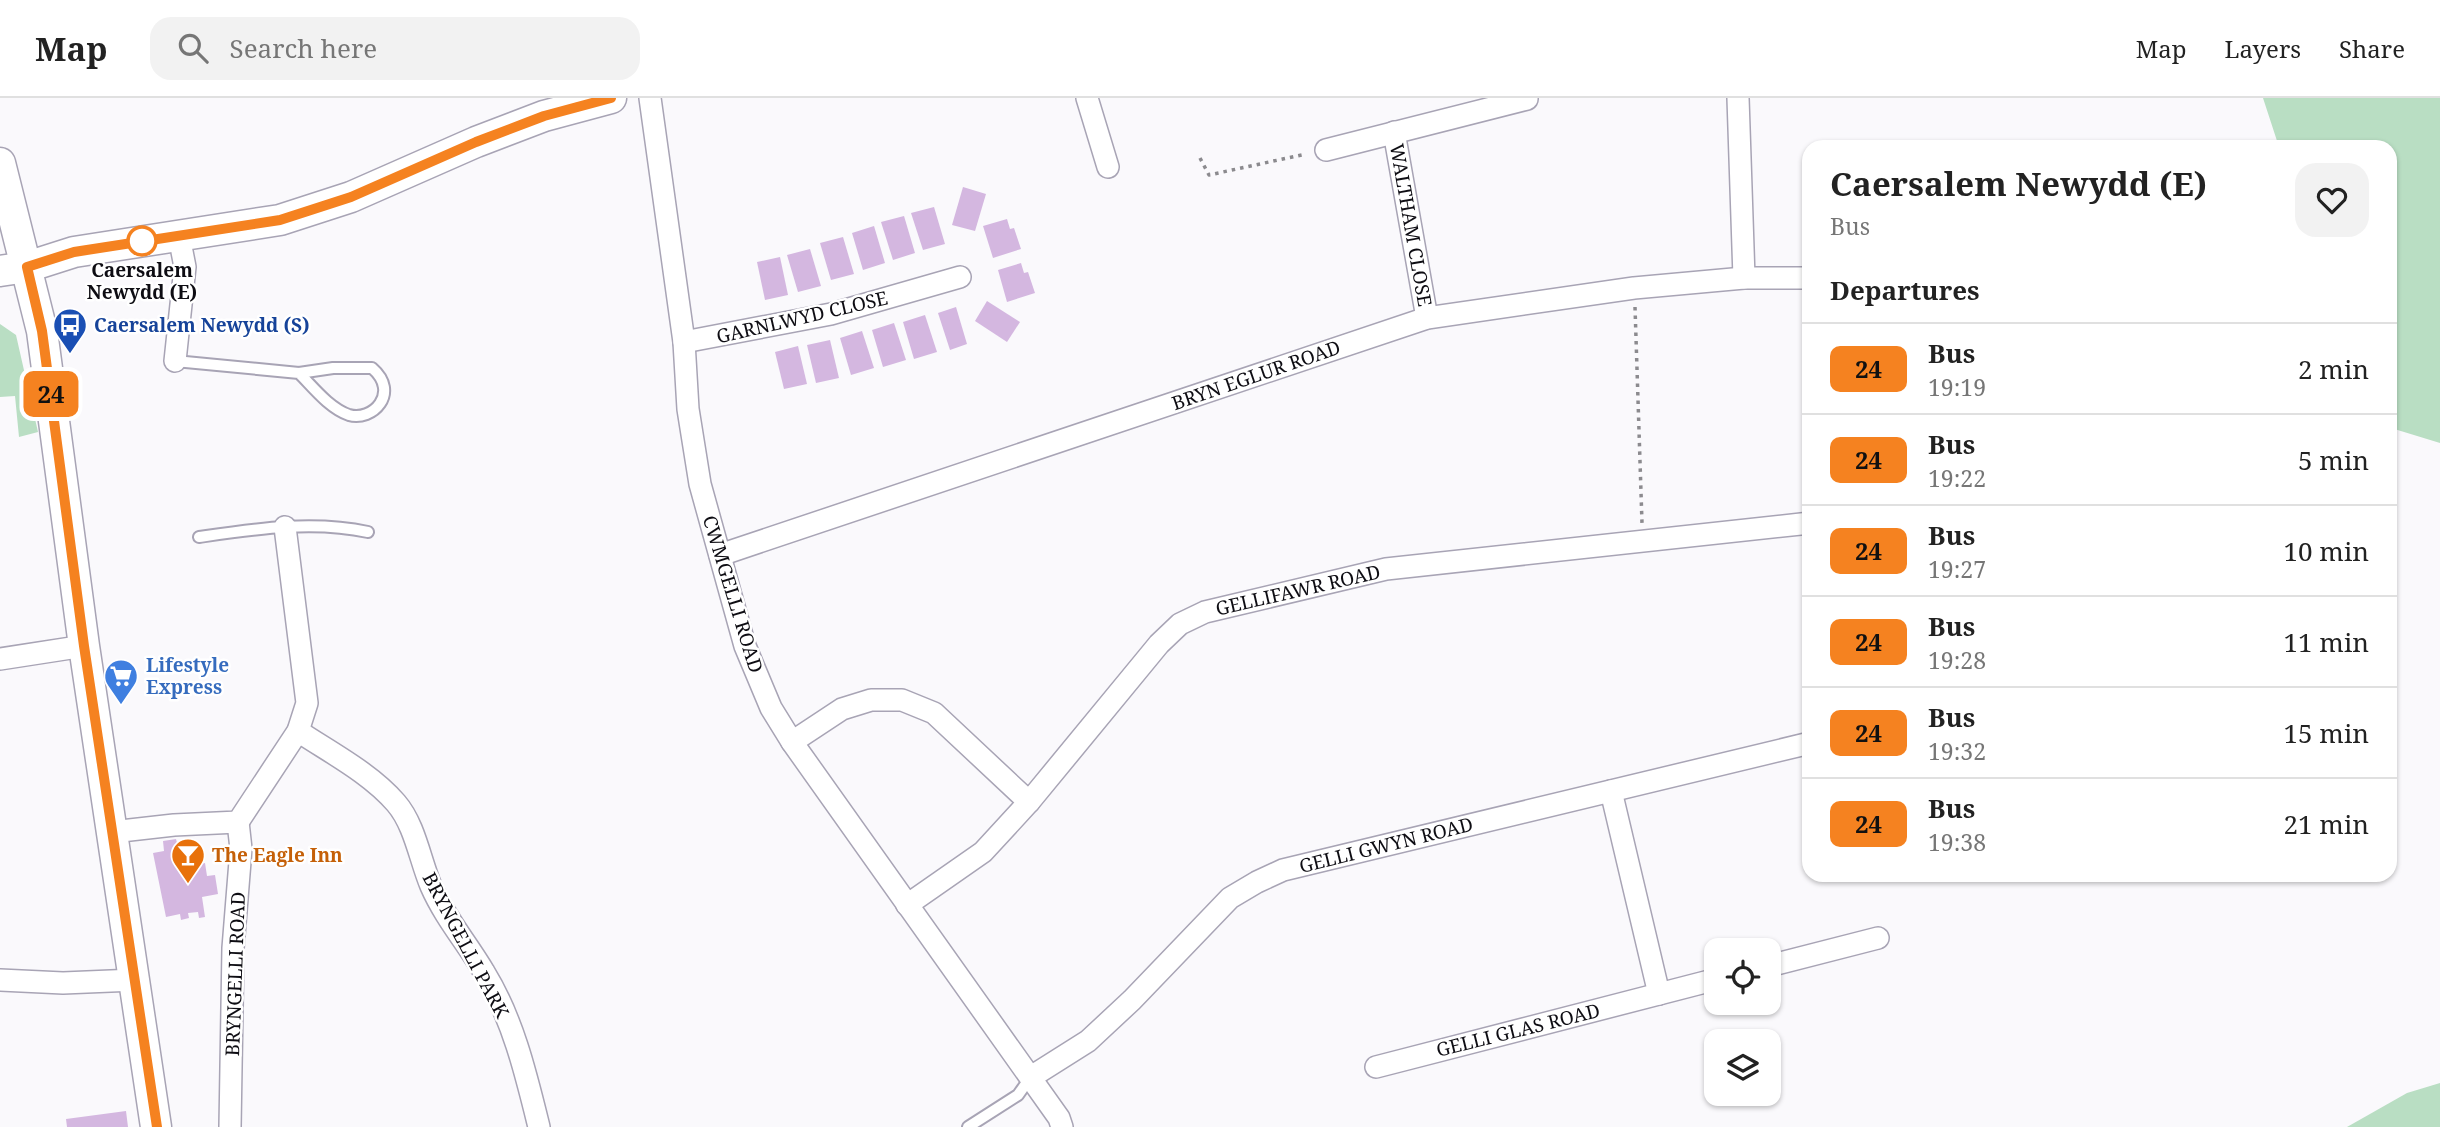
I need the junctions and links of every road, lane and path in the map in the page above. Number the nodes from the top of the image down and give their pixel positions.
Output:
1 (611, 98) edge
2 (650, 98) edge
3 (1087, 98) edge
4 (1738, 98) edge
5 (1527, 100) edge
6 (1394, 132) junction
7 (1326, 150) joint
8 (1200, 158) dead end
9 (0, 163) edge
10 (1108, 167) dead end
11 (179, 236) junction
12 (13, 269) edge
13 (960, 277) dead end
14 (1744, 278) junction
15 (1802, 278) edge
16 (1634, 288) junction
17 (1427, 318) junction
18 (684, 342) junction
19 (175, 361) joint
20 (299, 373) junction
21 (1802, 524) edge
22 (285, 527) junction
23 (368, 532) dead end
24 (199, 537) dead end
25 (1643, 542) junction
26 (720, 555) junction
27 (84, 646) junction
28 (0, 659) edge
29 (298, 730) junction
30 (792, 742) junction
31 (1802, 745) edge
32 (1611, 791) junction
33 (1029, 802) junction
34 (238, 822) junction
35 (112, 832) junction
36 (907, 905) junction
37 (1878, 938) dead end
38 (1781, 963) edge
39 (0, 980) edge
40 (135, 980) junction
41 (1704, 982) edge
42 (1659, 994) junction
43 (1377, 1067) dead end
44 (1031, 1077) junction
45 (156, 1127) edge
46 (230, 1127) edge
47 (538, 1127) edge
48 (968, 1127) edge
49 (1062, 1127) edge

1 - 11 main road
2 - 18 street, CWMGELLI ROAD
3 - 10 street
4 - 14 street
5 - 6 street, WALTHAM CLOSE
6 - 7 street, WALTHAM CLOSE
6 - 17 street, WALTHAM CLOSE
7 - 8 path
9 - 12 main road
11 - 12 main road
11 - 19 street
12 - 27 main road
13 - 18 street, GARNLWYD CLOSE
14 - 15 street, BRYN EGLUR ROAD
14 - 16 street, BRYN EGLUR ROAD
16 - 17 street, BRYN EGLUR ROAD
16 - 25 path
17 - 26 street, BRYN EGLUR ROAD
18 - 26 street, CWMGELLI ROAD
19 - 20 lane
20 - 20 lane
21 - 25 street, GELLIFAWR ROAD
22 - 23 lane
22 - 24 lane
22 - 29 street
25 - 33 street, GELLIFAWR ROAD
26 - 30 street, CWMGELLI ROAD
27 - 28 street
27 - 35 main road
29 - 34 street
29 - 47 street, BRYNGELLI PARK
30 - 33 street
30 - 36 street, CWMGELLI ROAD
31 - 32 street, GELLI GWYN ROAD
32 - 42 street
32 - 44 street, GELLI GWYN ROAD
33 - 36 street, GELLIFAWR ROAD
34 - 35 street
34 - 46 street, BRYNGELLI ROAD
35 - 40 main road
36 - 44 street, CWMGELLI ROAD
37 - 38 street
39 - 40 street
40 - 45 main road
41 - 42 street, GELLI GLAS ROAD
42 - 43 street, GELLI GLAS ROAD
44 - 48 lane
44 - 49 street, CWMGELLI ROAD

